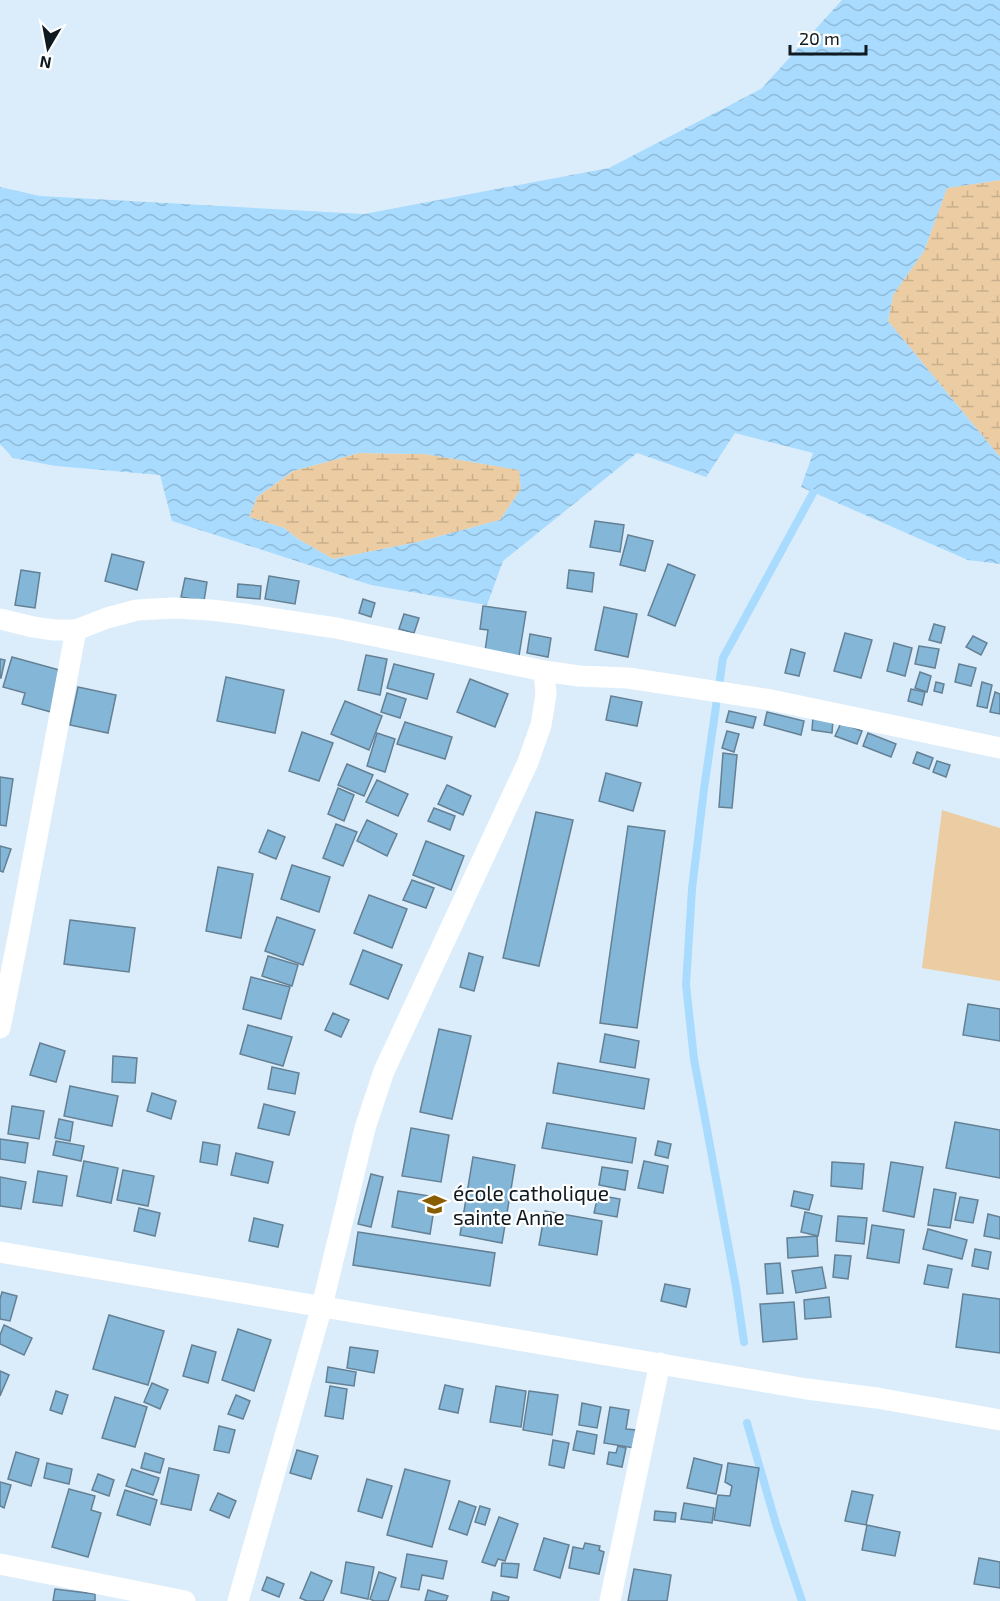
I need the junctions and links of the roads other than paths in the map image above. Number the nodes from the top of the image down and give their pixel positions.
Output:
1 (0, 619) edge
2 (76, 630) junction
3 (544, 671) junction
4 (1000, 748) edge
5 (0, 1028) edge
6 (0, 1252) edge
7 (322, 1306) junction
8 (660, 1362) junction
9 (1000, 1420) edge
10 (0, 1564) edge
11 (184, 1601) edge
12 (238, 1601) edge
13 (610, 1601) edge

1 - 2 street
2 - 3 street
2 - 5 street
3 - 4 street
3 - 7 street
6 - 7 street
7 - 8 street
7 - 12 street
8 - 9 street
8 - 13 street
10 - 11 street

